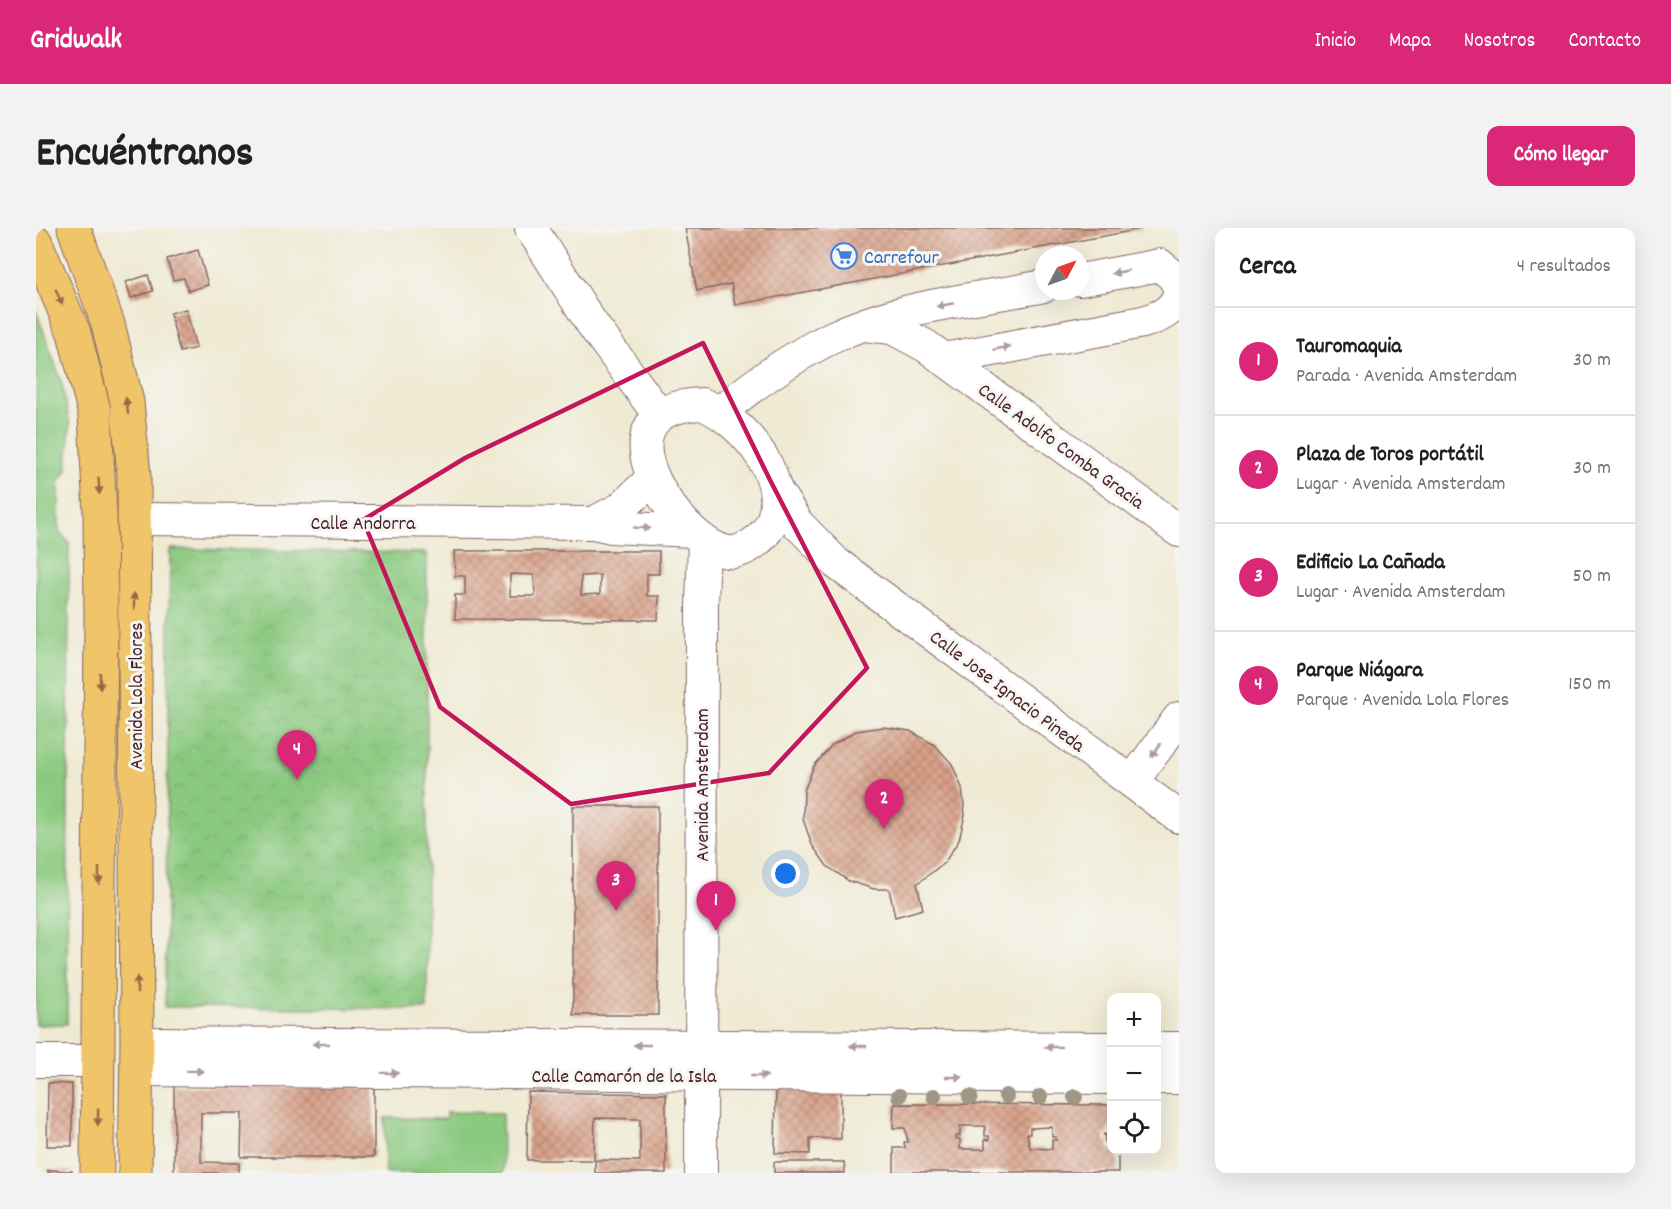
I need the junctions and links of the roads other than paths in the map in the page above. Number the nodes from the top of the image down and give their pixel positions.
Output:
1 (74, 228) edge
2 (531, 228) edge
3 (36, 243) edge
4 (1089, 278) edge
5 (1035, 288) edge
6 (1179, 288) edge
7 (1179, 295) edge
8 (864, 325) junction
9 (944, 359) junction
10 (721, 411) junction
11 (659, 415) junction
12 (653, 478) junction
13 (776, 490) junction
14 (134, 519) junction
15 (593, 523) junction
16 (1179, 531) edge
17 (698, 536) junction
18 (747, 547) junction
19 (836, 563) junction
20 (1179, 718) edge
21 (1132, 782) junction
22 (1179, 817) edge
23 (1107, 1048) edge
24 (1161, 1048) edge
25 (1179, 1048) edge
26 (137, 1057) junction
27 (701, 1060) junction
28 (36, 1061) edge
29 (98, 1061) junction
30 (1107, 1078) edge
31 (1161, 1078) edge
32 (1179, 1078) edge
33 (97, 1173) edge
34 (135, 1173) edge
35 (701, 1173) edge

14 -> 1 main road, Avenida Lola Flores
2 - 11 street
3 -> 29 main road, Avenida Lola Flores
6 -> 4 street
5 -> 8 street, Calle Adolfo Comba Gracia
9 -> 7 street, Calle Adolfo Comba Gracia
8 - 9 street, Calle Adolfo Comba Gracia
8 - 10 street, Calle Adolfo Comba Gracia
9 - 16 street, Calle Adolfo Comba Gracia
10 - 11 street
10 - 13 street
11 - 12 street
12 - 15 street, Calle Andorra
12 - 17 street
13 - 18 street
13 - 19 street, Calle Jose Ignacio Pineda
14 - 15 street, Calle Andorra
26 -> 14 main road, Avenida Lola Flores
15 -> 17 street, Calle Andorra
17 - 18 street
17 - 27 street, Avenida Amsterdam
18 - 19 street, Calle Jose Ignacio Pineda
19 - 21 street, Calle Jose Ignacio Pineda
20 -> 21 street
21 - 22 street, Calle Jose Ignacio Pineda
23 -> 27 street, Calle Camarón de la Isla
24 - 25 street
26 - 27 street, Calle Camarón de la Isla
26 - 34 main road, Avenida Lola Flores
27 -> 30 street, Calle Camarón de la Isla
27 - 35 street, Avenida Amsterdam
28 - 29 street
29 -> 33 main road, Avenida Lola Flores
31 - 32 street

